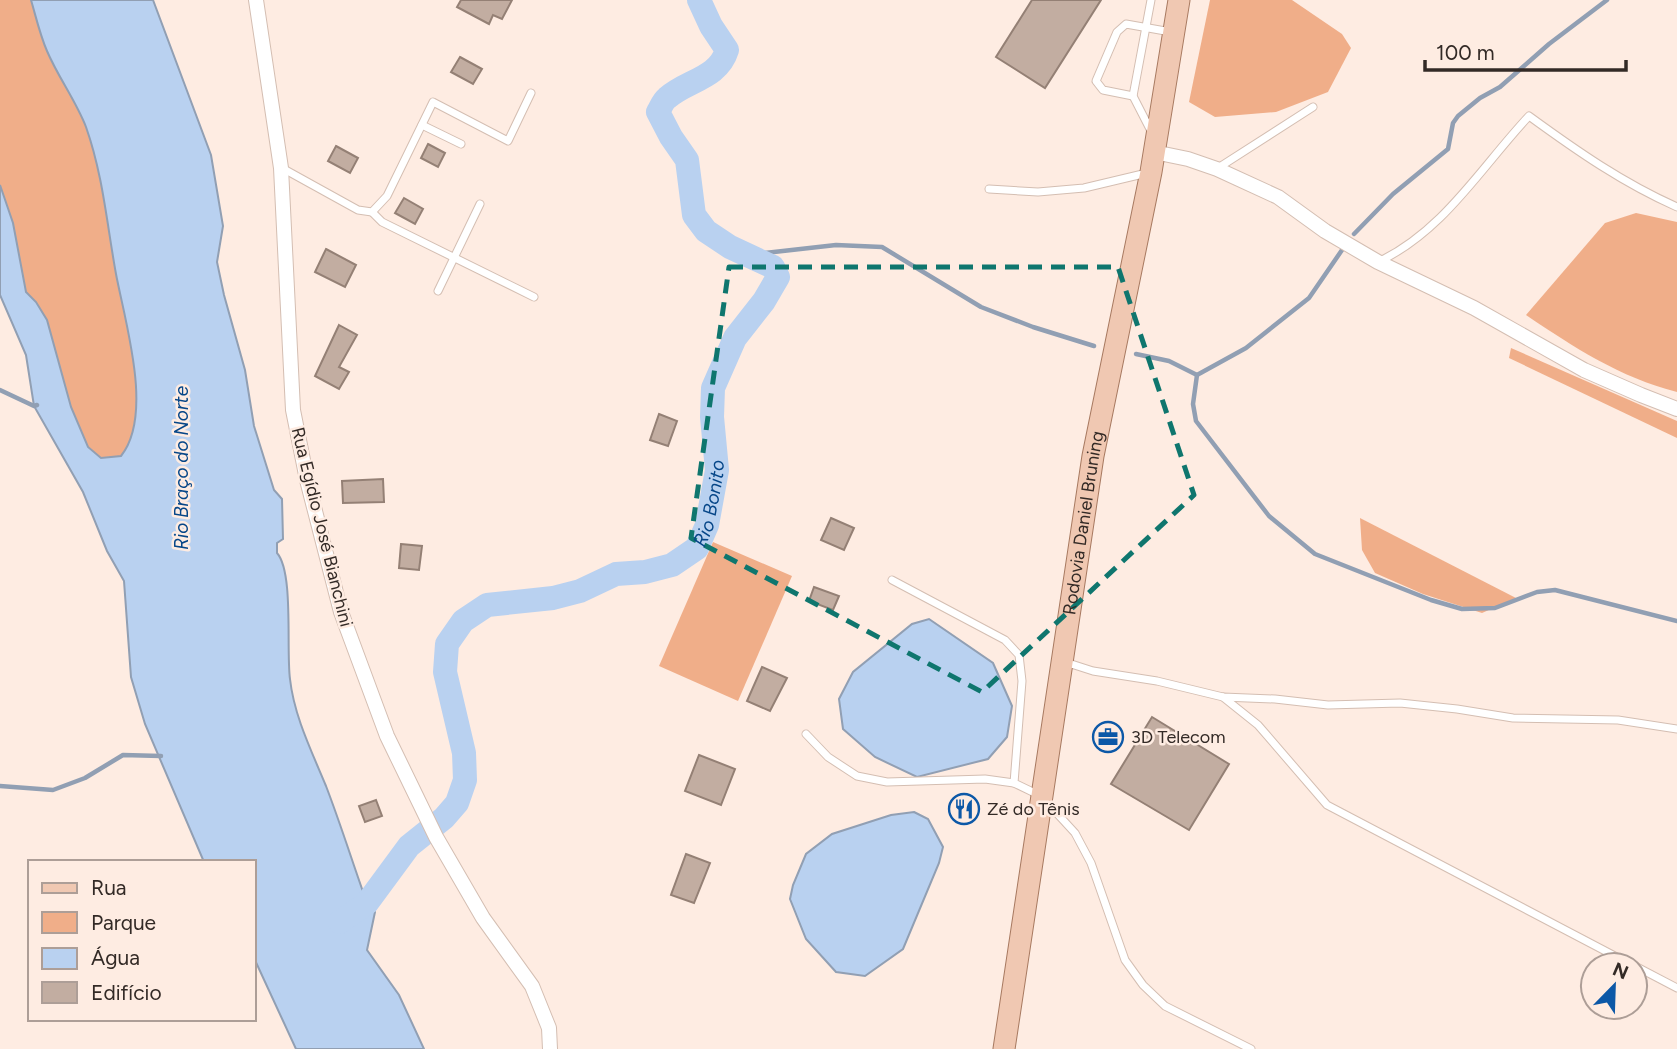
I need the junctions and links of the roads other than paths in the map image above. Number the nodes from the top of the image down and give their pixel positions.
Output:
1 (256, 0) edge
2 (1151, 0) edge
3 (1179, 0) edge
4 (1146, 27) junction
5 (1174, 32) junction
6 (531, 93) dead end
7 (1133, 96) junction
8 (1313, 107) dead end
9 (422, 125) junction
10 (461, 144) dead end
11 (1153, 155) junction
12 (281, 168) junction
13 (1217, 169) junction
14 (989, 189) dead end
15 (480, 204) dead end
16 (1677, 207) edge
17 (372, 212) junction
18 (455, 257) junction
19 (1378, 262) junction
20 (439, 291) dead end
21 (534, 297) dead end
22 (1677, 408) edge
23 (892, 580) dead end
24 (1062, 661) junction
25 (1223, 697) junction
26 (1677, 729) edge
27 (806, 734) dead end
28 (1014, 783) junction
29 (1041, 796) junction
30 (1605, 951) edge
31 (1649, 974) edge
32 (1677, 988) edge
33 (550, 1049) edge
34 (1004, 1049) edge
35 (1251, 1049) edge

1 - 12 street, Rua Egídio José Bianchini
2 - 4 lane
3 - 5 main road, Rodovia Daniel Bruning
4 - 5 lane
4 - 7 lane
4 - 7 lane
5 - 11 main road, Rodovia Daniel Bruning
6 - 9 lane
7 - 11 lane
8 - 13 lane
9 - 10 lane
9 - 17 lane
11 - 13 street
11 - 14 lane
11 - 24 main road, Rodovia Daniel Bruning
12 - 17 lane
12 - 33 street, Rua Egídio José Bianchini
13 - 19 street
15 - 18 lane
16 - 19 lane
17 - 18 lane
18 - 20 lane
18 - 21 lane
19 - 22 street
23 - 28 lane
24 - 25 lane
24 - 29 main road, Rodovia Daniel Bruning
25 - 26 lane
25 - 30 lane
27 - 28 lane
28 - 29 lane
29 - 34 main road, Rodovia Daniel Bruning
29 - 35 lane
31 - 32 lane

